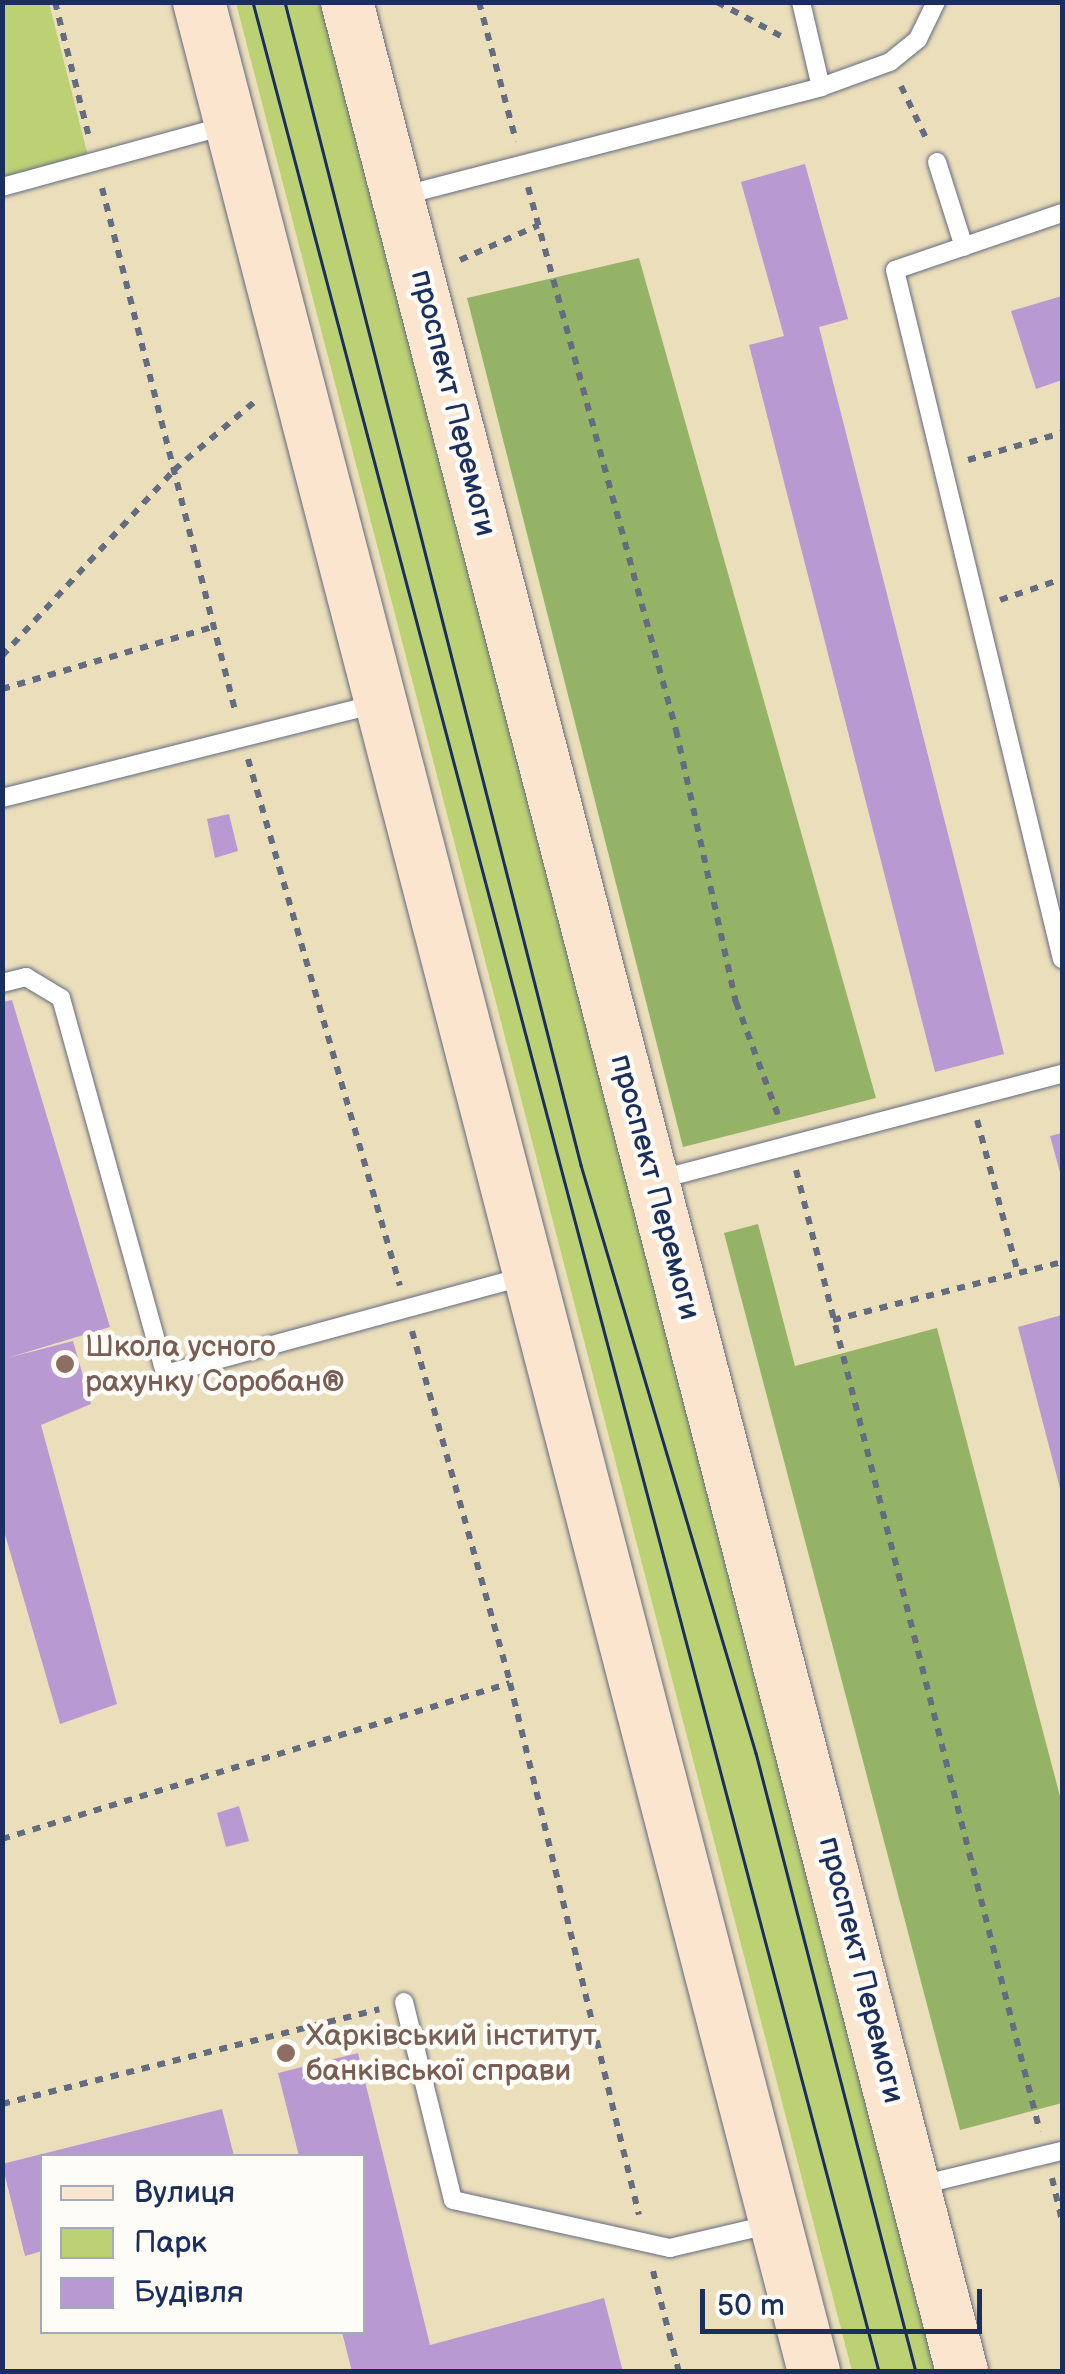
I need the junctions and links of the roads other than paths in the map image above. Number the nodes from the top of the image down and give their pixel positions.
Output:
1 (199, 2) edge
2 (347, 2) edge
3 (802, 2) edge
4 (936, 2) edge
5 (821, 87) junction
6 (230, 124) junction
7 (938, 162) road end
8 (2, 187) edge
9 (401, 196) junction
10 (1062, 213) edge
11 (964, 246) junction
12 (380, 703) junction
13 (9, 796) edge
14 (19, 814) dead end
15 (1062, 959) edge
16 (2, 983) edge
17 (1062, 1074) edge
18 (653, 1181) junction
19 (531, 1275) junction
20 (404, 2002) road end
21 (1054, 2153) edge
22 (916, 2186) junction
23 (777, 2223) junction
24 (814, 2372) edge
25 (962, 2372) edge

1 - 6 main road
2 - 9 main road, проспект Перемоги
3 - 5 lane
4 - 5 lane
5 - 9 lane
6 - 8 lane
6 - 12 main road
7 - 11 lane
9 - 18 main road, проспект Перемоги
10 - 11 lane
11 - 15 lane
12 - 13 lane
12 - 19 main road
13 - 14 lane
16 - 19 lane
17 - 18 lane
18 - 22 main road, проспект Перемоги
19 - 23 main road
20 - 23 lane
21 - 22 lane
22 - 25 main road, проспект Перемоги
23 - 24 main road

